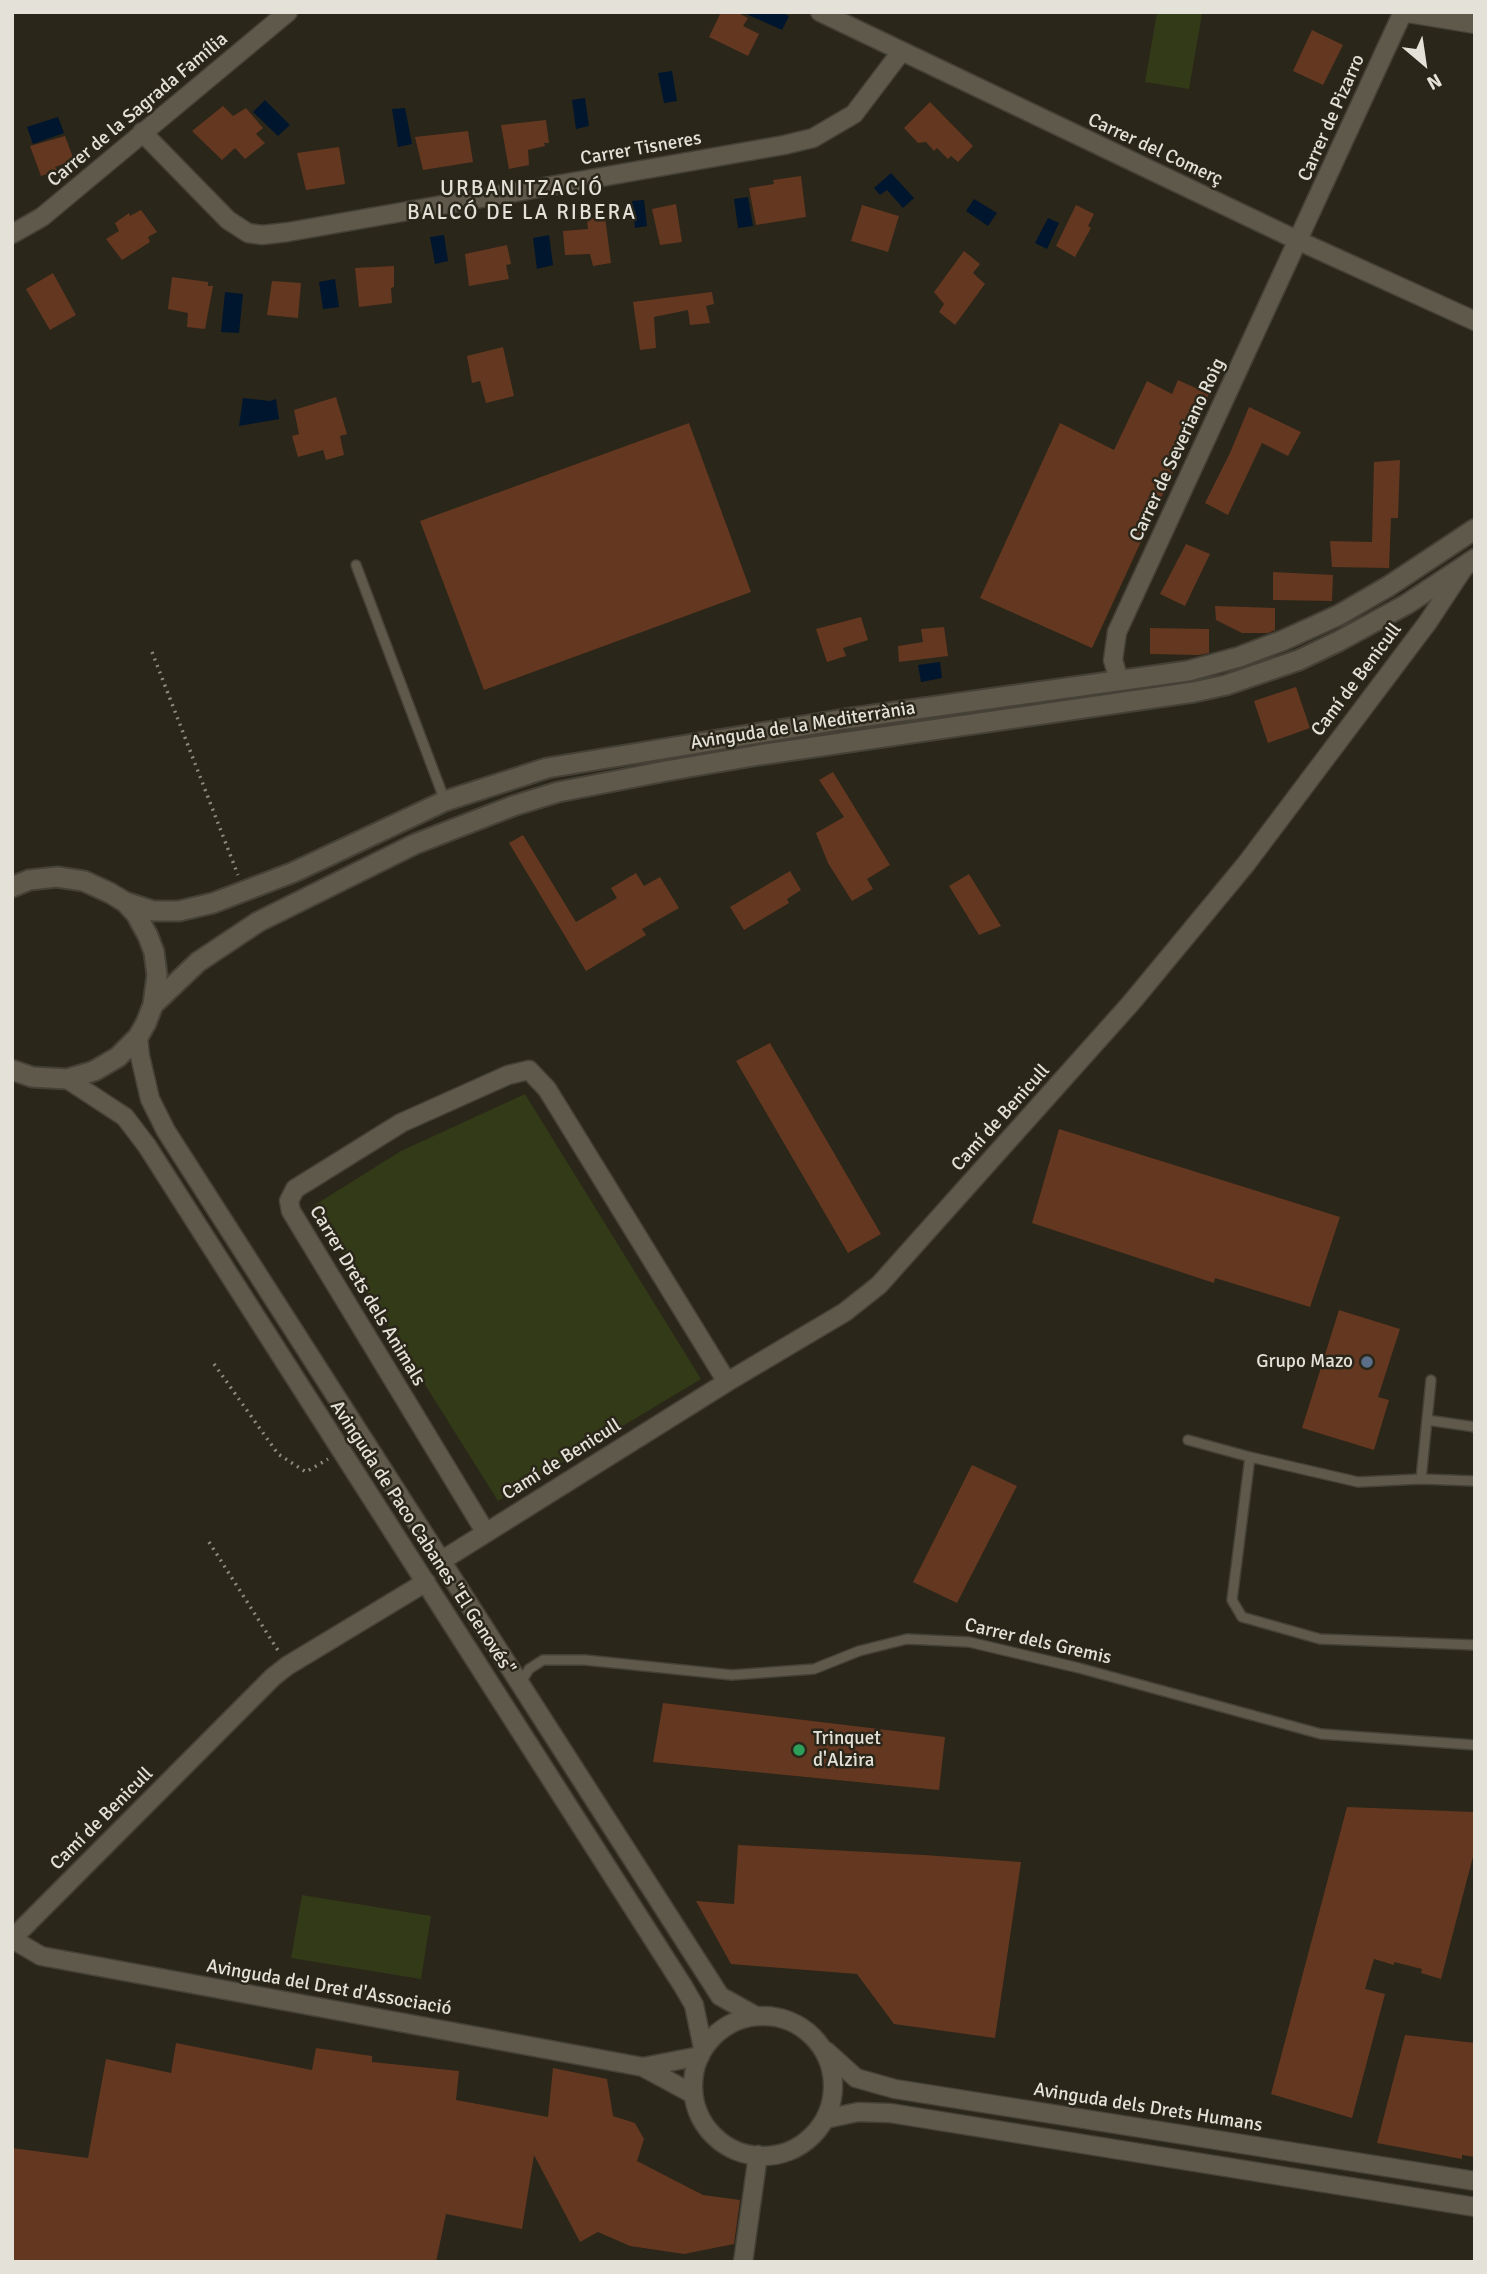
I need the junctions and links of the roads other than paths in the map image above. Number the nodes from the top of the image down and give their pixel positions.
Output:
1 (288, 12) edge
2 (820, 12) edge
3 (1403, 12) edge
4 (1475, 24) edge
5 (901, 52) junction
6 (142, 132) junction
7 (12, 234) edge
8 (1299, 241) junction
9 (1475, 321) edge
10 (1475, 529) edge
11 (1470, 563) edge
12 (356, 565) dead end
13 (1119, 680) junction
14 (445, 801) junction
15 (12, 887) edge
16 (125, 902) junction
17 (153, 1005) junction
18 (138, 1037) junction
19 (12, 1070) edge
20 (22, 1078) edge
21 (67, 1079) junction
22 (1431, 1380) dead end
23 (727, 1382) junction
24 (1427, 1420) junction
25 (1475, 1427) edge
26 (1188, 1440) dead end
27 (1250, 1457) junction
28 (1421, 1479) junction
29 (1475, 1481) edge
30 (486, 1533) junction
31 (441, 1561) junction
32 (426, 1582) junction
33 (1475, 1645) edge
34 (520, 1684) junction
35 (1475, 1745) edge
36 (12, 1939) edge
37 (754, 2015) junction
38 (825, 2051) junction
39 (702, 2052) junction
40 (642, 2067) junction
41 (693, 2094) junction
42 (825, 2119) junction
43 (758, 2155) junction
44 (1475, 2181) edge
45 (1475, 2207) edge
46 (743, 2262) edge

1 - 6 street, Carrer de la Sagrada Família
2 - 5 street, Carrer del Comerç
3 - 4 street
3 - 8 street, Carrer de Pizarro
5 - 6 street, Carrer Tisneres
5 - 8 street, Carrer del Comerç
6 - 7 street, Carrer de la Sagrada Família
8 - 9 street, Carrer del Comerç
8 - 13 street, Carrer de Severiano Roig
10 - 13 main road, Avinguda de la Mediterrània
11 - 17 main road, Avinguda de la Mediterrània
11 - 23 street, Camí de Benicull
12 - 14 lane
13 - 14 main road, Avinguda de la Mediterrània
14 - 16 main road, Avinguda de la Mediterrània
15 - 16 main road
16 - 17 main road
17 - 18 main road
18 - 21 main road
18 - 31 street, Avinguda de Paco Cabanes "El Genovés"
19 - 20 main road
20 - 21 main road
21 - 32 street, Avinguda de Paco Cabanes "El Genovés"
22 - 24 lane
23 - 30 street, Camí de Benicull
23 - 30 street, Carrer Drets dels Animals
24 - 25 lane
24 - 28 lane
26 - 27 lane
27 - 28 lane
27 - 33 lane
28 - 29 lane
30 - 31 street, Camí de Benicull
31 - 34 street, Avinguda de Paco Cabanes "El Genovés"
32 - 36 street, Camí de Benicull
32 - 39 street, Avinguda de Paco Cabanes "El Genovés"
34 - 35 lane, Carrer dels Gremis
34 - 37 street, Avinguda de Paco Cabanes "El Genovés"
36 - 40 street, Avinguda del Dret d'Associació
37 - 38 street
37 - 39 street
38 - 42 street
38 - 44 street, Avinguda dels Drets Humans
39 - 40 street, Avinguda del Dret d'Associació
39 - 41 street
40 - 41 street, Avinguda del Dret d'Associació
41 - 43 street
42 - 43 street
42 - 45 street
43 - 46 street

